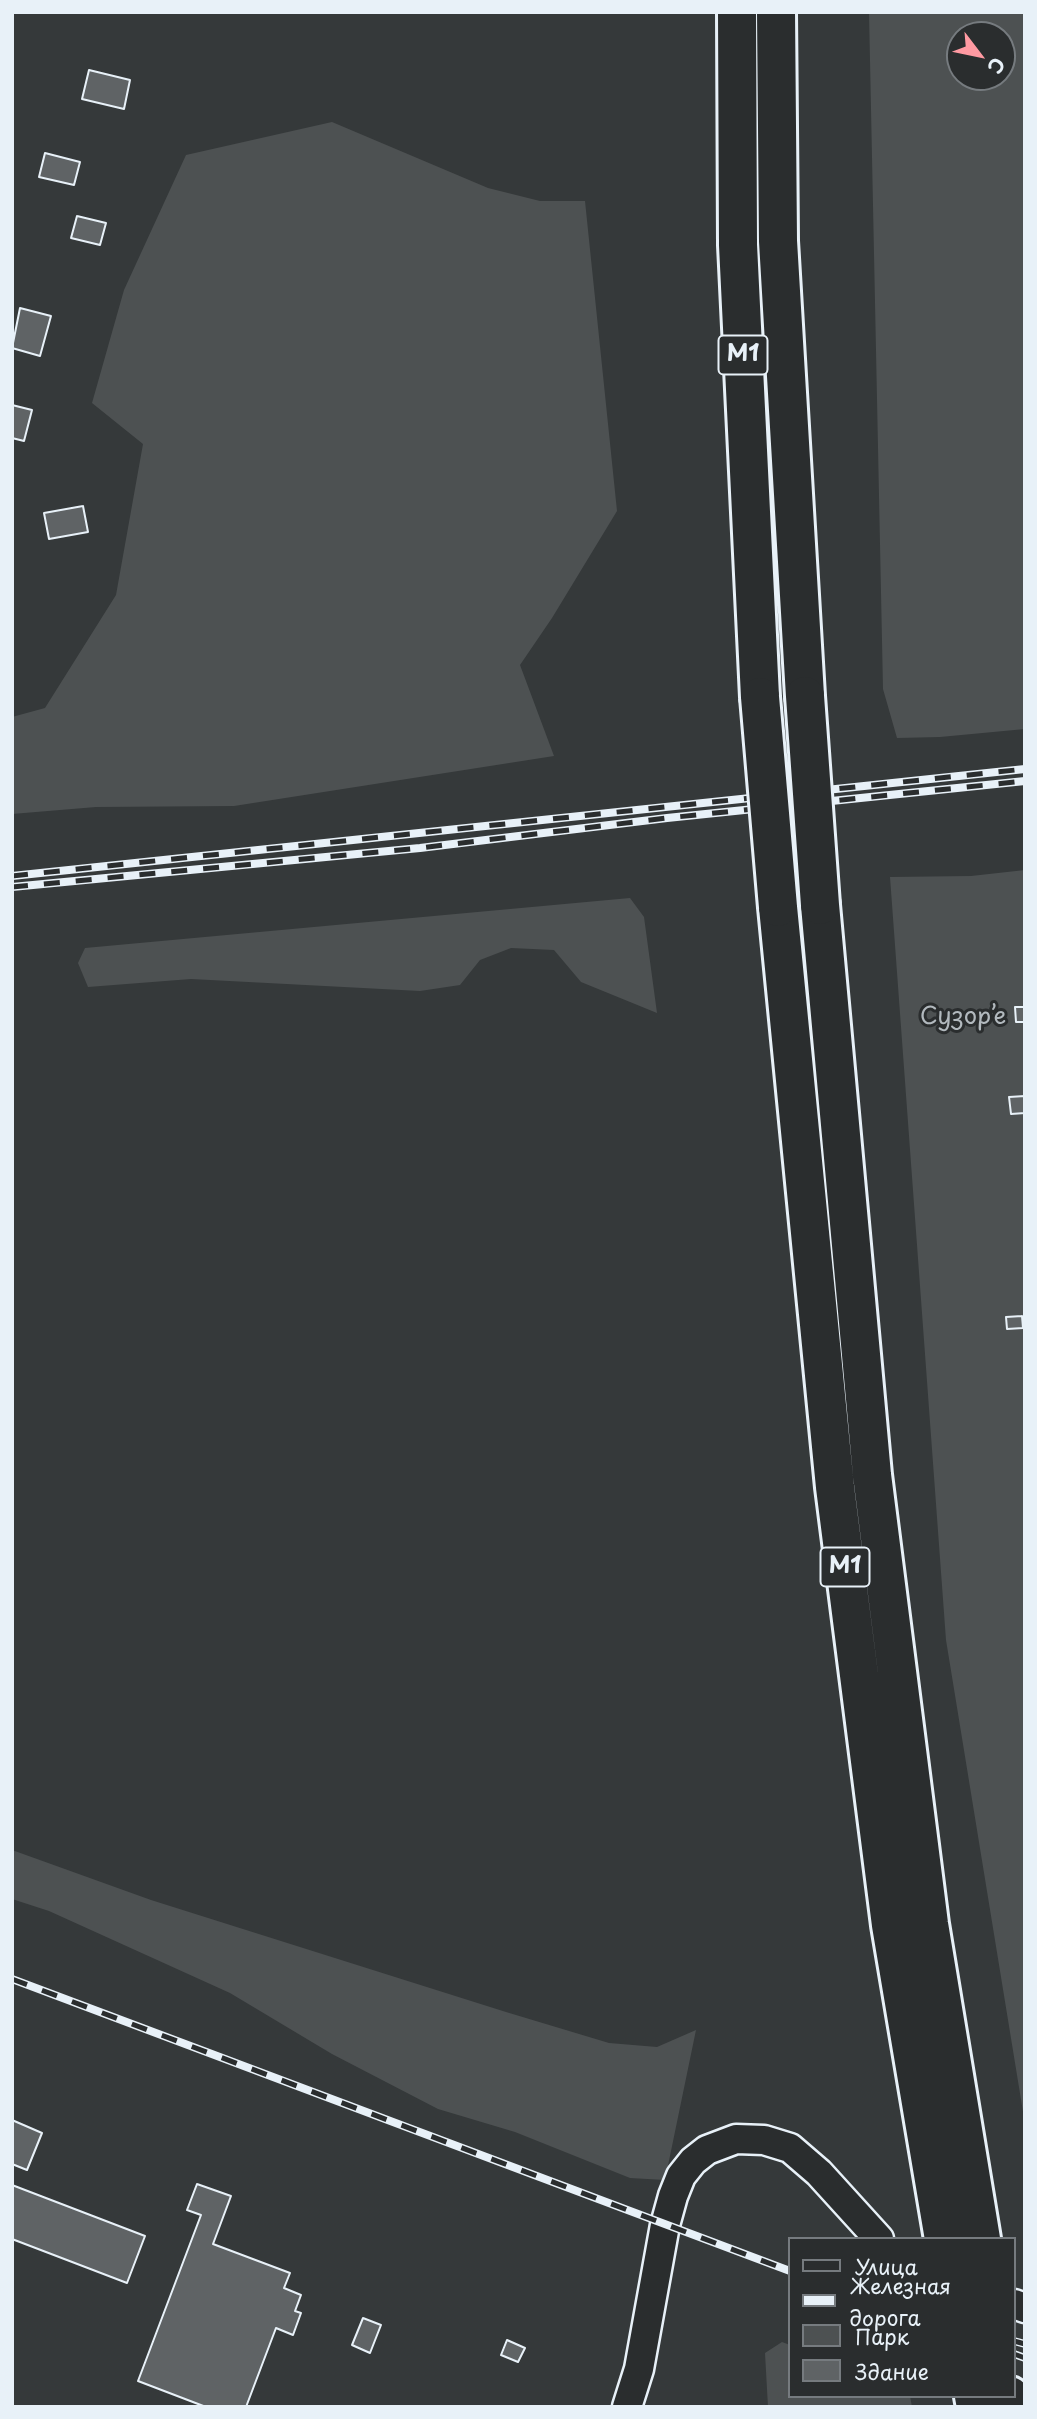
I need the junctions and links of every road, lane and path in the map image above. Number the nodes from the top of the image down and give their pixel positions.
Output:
1 (737, 12) edge
2 (776, 12) edge
3 (961, 2230) edge
4 (876, 2237) edge
5 (627, 2407) edge

1 - 3 highway, М1, bridge
2 - 3 highway, М1, bridge
4 - 5 street

